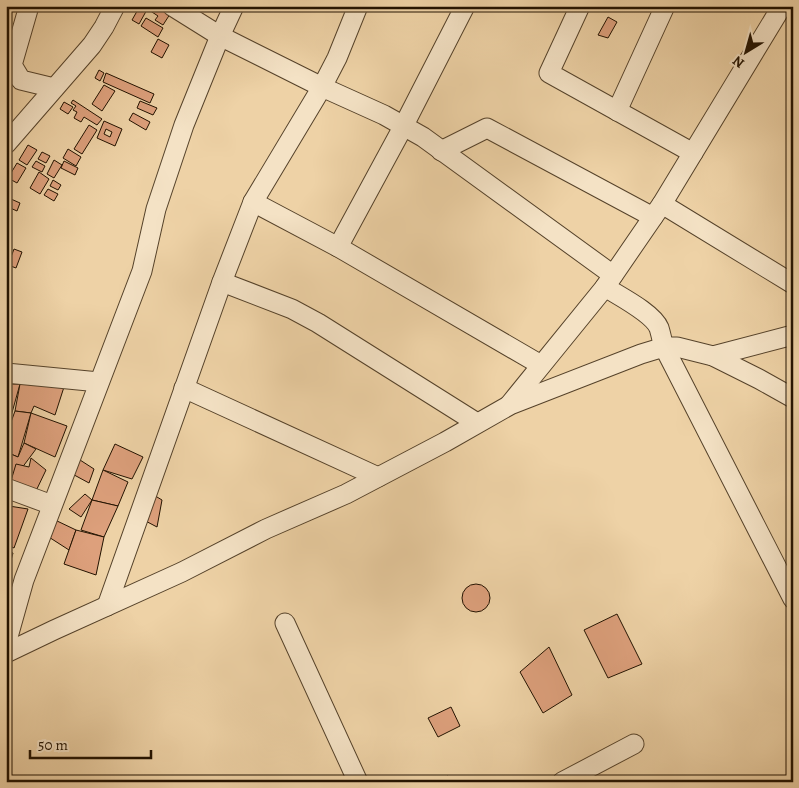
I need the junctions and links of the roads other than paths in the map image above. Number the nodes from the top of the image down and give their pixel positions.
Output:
1 (29, 6) edge
2 (115, 6) edge
3 (172, 6) edge
4 (234, 6) edge
5 (358, 6) edge
6 (465, 6) edge
7 (580, 6) edge
8 (665, 6) edge
9 (776, 8) edge
10 (220, 36) junction
11 (322, 87) junction
12 (54, 88) junction
13 (617, 111) junction
14 (403, 126) junction
15 (6, 144) edge
16 (441, 151) junction
17 (693, 153) junction
18 (253, 202) junction
19 (657, 211) junction
20 (338, 247) junction
21 (609, 281) junction
22 (222, 282) junction
23 (793, 284) edge
24 (793, 335) edge
25 (664, 347) junction
26 (713, 356) junction
27 (541, 365) junction
28 (6, 373) edge
29 (99, 382) junction
30 (184, 388) junction
31 (793, 398) edge
32 (510, 406) junction
33 (477, 424) junction
34 (378, 477) junction
35 (6, 488) edge
36 (52, 504) junction
37 (788, 579) edge
38 (793, 599) edge
39 (106, 606) junction
40 (285, 623) dead end
41 (6, 644) edge
42 (6, 653) edge
43 (634, 744) dead end
44 (358, 782) edge
45 (562, 782) edge

1 - 12 street
2 - 12 street
3 - 10 street
4 - 10 street
5 - 11 street
6 - 14 street
7 - 13 street
8 - 13 street
9 - 17 street
10 - 11 street
10 - 29 street
11 - 14 street
11 - 18 street
12 - 15 street
13 - 17 street
14 - 16 street
14 - 20 street
16 - 19 street
16 - 21 street
17 - 19 street
18 - 20 street
18 - 22 street
19 - 21 street
19 - 23 street
20 - 27 street
21 - 25 street
21 - 27 street
22 - 30 street
22 - 33 street
24 - 26 street
25 - 26 street
25 - 32 street
25 - 37 street
26 - 31 street
27 - 32 street
28 - 29 street
29 - 36 street
30 - 34 street
30 - 39 street
32 - 33 street
33 - 34 street
34 - 39 street
35 - 36 street
36 - 41 street
37 - 38 street
39 - 42 street
40 - 44 street
43 - 45 street

